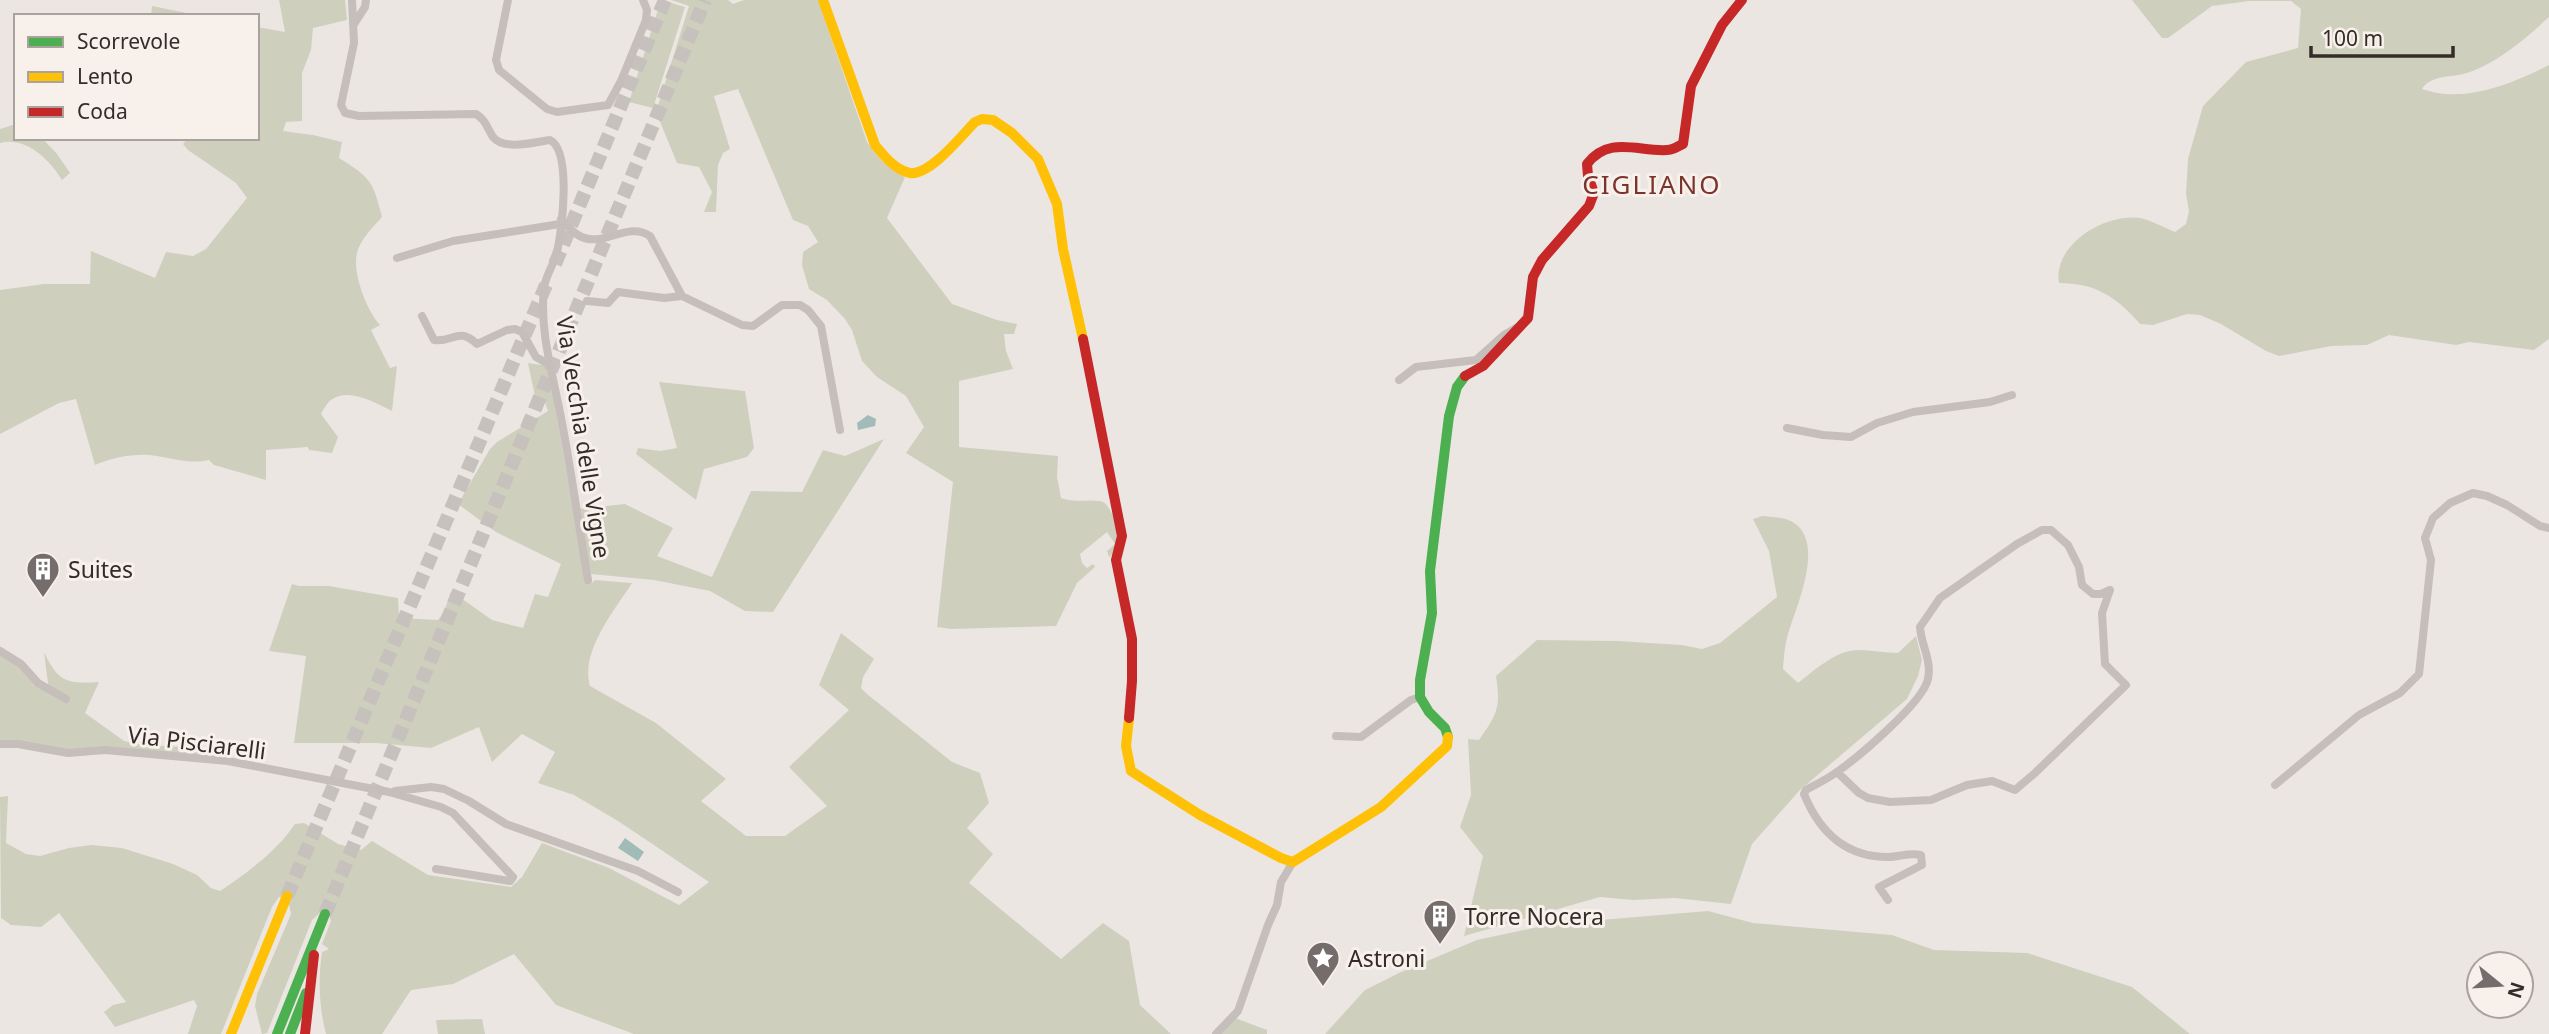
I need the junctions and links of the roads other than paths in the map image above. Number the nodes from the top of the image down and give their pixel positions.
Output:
1 (352, 0) edge
2 (366, 0) edge
3 (508, 0) edge
4 (643, 0) edge
5 (823, 0) edge
6 (1742, 0) edge
7 (354, 24) junction
8 (561, 221) junction
9 (397, 258) dead end
10 (682, 296) junction
11 (587, 301) dead end
12 (422, 316) dead end
13 (1519, 328) junction
14 (550, 365) junction
15 (1399, 380) dead end
16 (2012, 396) dead end
17 (1787, 428) dead end
18 (840, 430) dead end
19 (2549, 528) edge
20 (588, 580) dead end
21 (0, 651) edge
22 (1420, 697) junction
23 (66, 699) dead end
24 (1336, 737) dead end
25 (0, 744) edge
26 (1837, 772) junction
27 (2276, 785) dead end
28 (389, 792) junction
29 (1293, 862) junction
30 (436, 869) dead end
31 (678, 892) dead end
32 (287, 896) tunnel mouth
33 (1888, 900) dead end
34 (325, 914) tunnel mouth
35 (315, 940) junction
36 (313, 960) junction
37 (312, 977) junction
38 (310, 995) junction
39 (231, 1034) edge
40 (278, 1034) edge
41 (284, 1034) edge
42 (290, 1034) edge
43 (297, 1034) edge
44 (304, 1034) edge
45 (1216, 1034) edge

1 - 7 street, Via Vecchia delle Vigne
2 - 7 street
3 - 4 street
5 - 29 main road
6 - 13 main road
7 - 8 street, Via Vecchia delle Vigne
8 - 9 street
8 - 10 street
8 - 14 street, Via Vecchia delle Vigne
10 - 11 street
10 - 18 street
12 - 14 street
13 - 15 street
13 - 22 main road
14 - 20 street, Via Vecchia delle Vigne
16 - 17 street
19 - 27 street
21 - 23 street
22 - 24 street
22 - 29 main road
25 - 28 street, Via Pisciarelli
26 - 26 street
26 - 33 street
28 - 30 street
28 - 31 street
29 - 45 street
32 - 39 main road
34 - 35 main road
35 - 36 main road
35 - 40 main road
36 - 37 main road
36 - 41 main road
37 - 38 main road
37 - 42 main road
38 - 43 main road
38 - 44 main road

